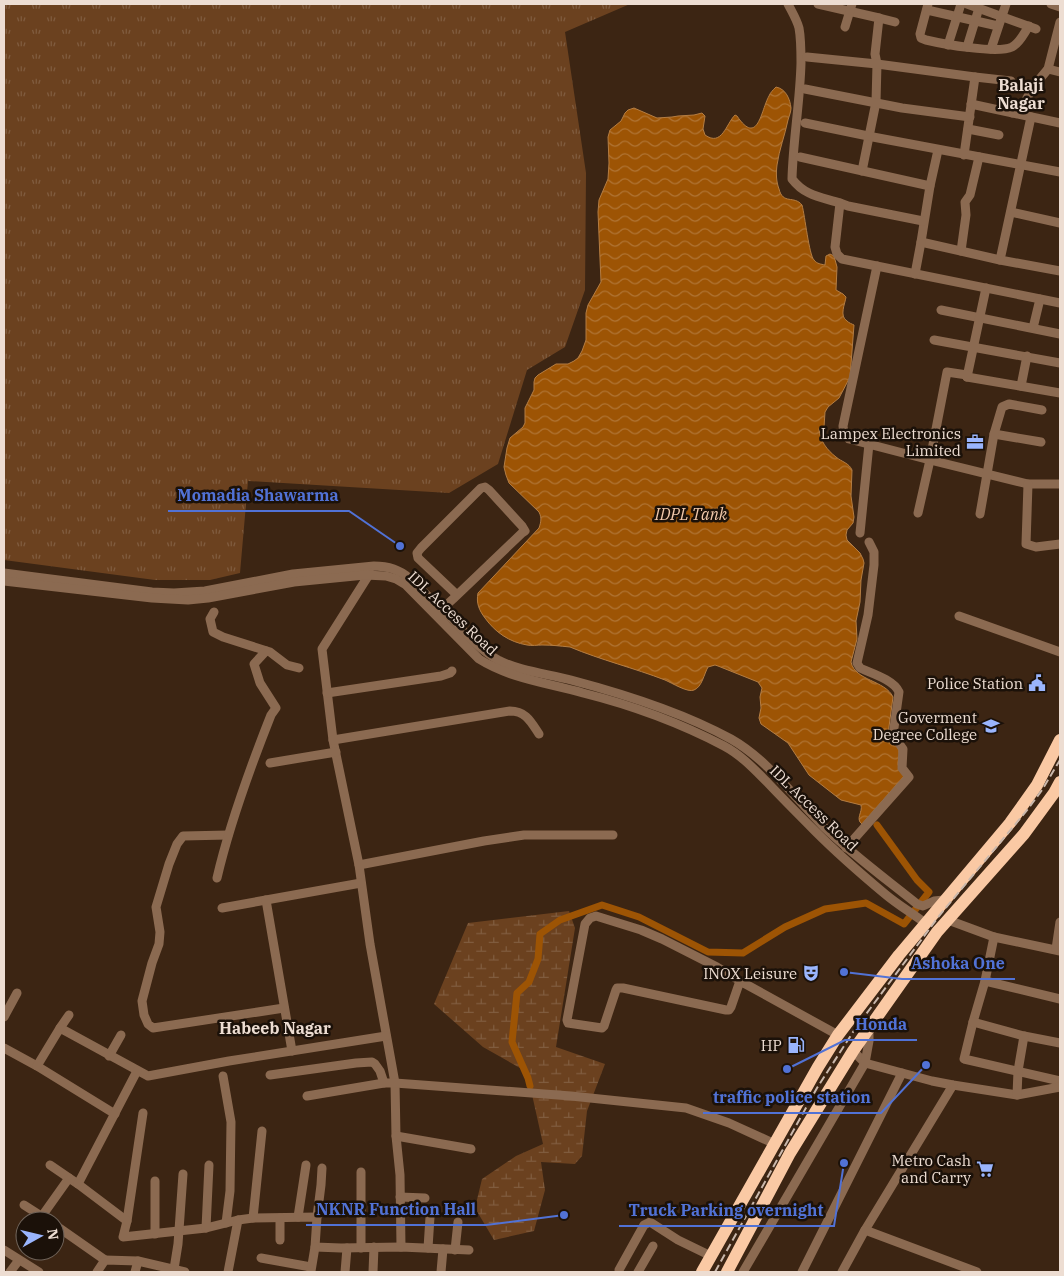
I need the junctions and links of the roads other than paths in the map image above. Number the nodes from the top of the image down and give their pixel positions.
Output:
1 (788, 4) edge
2 (818, 4) edge
3 (961, 4) edge
4 (967, 4) edge
5 (1006, 4) edge
6 (928, 7) edge
7 (850, 8) edge
8 (979, 8) junction
9 (1001, 16) junction
10 (957, 17) junction
11 (879, 18) junction
12 (975, 21) junction
13 (895, 22) dead end
14 (1060, 22) edge
15 (998, 26) junction
16 (845, 27) dead end
17 (948, 45) junction
18 (967, 47) junction
19 (991, 49) junction
20 (807, 58) dead end
21 (877, 64) junction
22 (1048, 69) junction
23 (1060, 72) edge
24 (975, 77) junction
25 (1011, 81) dead end
26 (805, 89) dead end
27 (876, 102) junction
28 (971, 104) junction
29 (1012, 113) junction
30 (970, 117) junction
31 (1031, 117) junction
32 (805, 122) dead end
33 (1060, 123) edge
34 (968, 128) junction
35 (999, 135) dead end
36 (869, 137) junction
37 (938, 150) junction
38 (964, 155) junction
39 (800, 157) dead end
40 (979, 158) junction
41 (1021, 164) junction
42 (862, 171) junction
43 (1060, 172) edge
44 (930, 186) junction
45 (840, 203) junction
46 (1011, 212) junction
47 (923, 221) junction
48 (1060, 223) edge
49 (921, 242) junction
50 (961, 251) junction
51 (1000, 260) junction
52 (876, 266) junction
53 (1060, 271) edge
54 (915, 274) junction
55 (986, 288) junction
56 (1040, 299) junction
57 (1060, 303) edge
58 (941, 310) dead end
59 (980, 318) junction
60 (1034, 328) junction
61 (1060, 334) edge
62 (934, 340) dead end
63 (973, 347) junction
64 (1027, 356) junction
65 (1060, 362) edge
66 (967, 377) junction
67 (1021, 386) junction
68 (1060, 393) edge
69 (1042, 410) dead end
70 (994, 434) junction
71 (1041, 442) dead end
72 (869, 444) junction
73 (930, 460) junction
74 (988, 474) junction
75 (1028, 484) junction
76 (1060, 484) edge
77 (918, 513) dead end
78 (980, 514) dead end
79 (860, 533) dead end
80 (869, 542) dead end
81 (1060, 544) edge
82 (374, 566) junction
83 (4, 573) edge
84 (369, 575) junction
85 (4, 581) edge
86 (457, 595) junction
87 (442, 609) junction
88 (214, 612) dead end
89 (959, 616) dead end
90 (266, 651) junction
91 (1060, 652) edge
92 (299, 668) dead end
93 (452, 671) dead end
94 (327, 693) junction
95 (539, 734) dead end
96 (333, 740) junction
97 (1060, 740) edge
98 (336, 752) junction
99 (270, 763) dead end
100 (1058, 790) edge
101 (228, 835) junction
102 (613, 835) dead end
103 (846, 848) junction
104 (359, 865) junction
105 (217, 878) dead end
106 (361, 883) junction
107 (891, 884) junction
108 (885, 894) junction
109 (266, 900) junction
110 (944, 900) junction
111 (222, 908) dead end
112 (921, 920) junction
113 (948, 920) junction
114 (1060, 922) edge
115 (994, 937) junction
116 (1058, 950) edge
117 (740, 981) junction
118 (985, 981) junction
119 (17, 993) dead end
120 (1060, 999) edge
121 (284, 1008) junction
122 (69, 1015) dead end
123 (4, 1017) edge
124 (973, 1022) junction
125 (60, 1028) junction
126 (869, 1030) junction
127 (121, 1035) dead end
128 (838, 1035) junction
129 (386, 1036) junction
130 (1024, 1036) junction
131 (1060, 1043) edge
132 (4, 1048) edge
133 (292, 1051) junction
134 (853, 1051) junction
135 (110, 1056) junction
136 (865, 1063) junction
137 (37, 1066) junction
138 (137, 1071) junction
139 (1018, 1071) junction
140 (902, 1073) junction
141 (270, 1075) dead end
142 (223, 1076) dead end
143 (1060, 1080) edge
144 (395, 1083) junction
145 (384, 1084) junction
146 (953, 1085) junction
147 (1060, 1087) edge
148 (307, 1096) dead end
149 (1017, 1096) junction
150 (143, 1113) dead end
151 (115, 1114) junction
152 (262, 1131) dead end
153 (396, 1136) junction
154 (775, 1144) junction
155 (471, 1149) dead end
156 (50, 1165) dead end
157 (209, 1165) dead end
158 (306, 1165) dead end
159 (322, 1168) dead end
160 (361, 1172) dead end
161 (183, 1174) dead end
162 (69, 1178) junction
163 (155, 1181) dead end
164 (78, 1184) junction
165 (400, 1197) junction
166 (425, 1198) dead end
167 (24, 1205) dead end
168 (33, 1211) edge
169 (50, 1211) edge
170 (298, 1217) junction
171 (317, 1217) junction
172 (430, 1217) dead end
173 (253, 1218) junction
174 (280, 1218) junction
175 (238, 1220) junction
176 (127, 1221) junction
177 (458, 1222) dead end
178 (226, 1223) junction
179 (206, 1228) junction
180 (180, 1230) junction
181 (865, 1230) junction
182 (65, 1232) edge
183 (155, 1234) junction
184 (280, 1240) dead end
185 (653, 1246) dead end
186 (315, 1247) junction
187 (374, 1247) junction
188 (401, 1247) junction
189 (346, 1248) junction
190 (361, 1248) junction
191 (428, 1248) junction
192 (443, 1249) junction
193 (4, 1250) edge
194 (456, 1250) junction
195 (469, 1250) dead end
196 (714, 1251) junction
197 (735, 1256) junction
198 (15, 1257) edge
199 (261, 1258) dead end
200 (105, 1260) junction
201 (18, 1261) edge
202 (21, 1261) edge
203 (138, 1261) junction
204 (174, 1269) junction
205 (311, 1270) edge
206 (619, 1270) dead end
207 (10, 1272) edge
208 (39, 1272) edge
209 (97, 1272) edge
210 (135, 1272) edge
211 (185, 1272) edge
212 (228, 1272) edge
213 (345, 1272) edge
214 (373, 1272) edge
215 (441, 1272) edge
216 (638, 1272) edge
217 (702, 1272) edge
218 (727, 1272) edge
219 (743, 1272) edge
220 (802, 1272) edge
221 (842, 1272) edge
222 (977, 1272) edge

1 - 45 street
2 - 7 street
3 - 10 street
4 - 8 street
5 - 9 street
6 - 10 street
6 - 17 street
7 - 11 street
7 - 16 street
8 - 9 street
8 - 12 street
9 - 15 street
9 - 19 street
10 - 12 street
10 - 17 street
11 - 13 street
11 - 21 street
12 - 15 street
12 - 18 street
14 - 22 street
15 - 19 street
17 - 18 street
18 - 19 street
20 - 21 street
21 - 24 street
21 - 27 street
22 - 23 street
22 - 29 street
24 - 25 street
24 - 28 street
26 - 27 street
27 - 30 street
27 - 36 street
28 - 29 street
28 - 30 street
29 - 31 street
30 - 34 street
31 - 33 street
31 - 41 street
32 - 36 street
34 - 35 street
34 - 38 street
36 - 37 street
36 - 42 street
37 - 38 street
37 - 44 street
38 - 40 street
39 - 42 street
40 - 41 street
40 - 50 street
41 - 43 street
41 - 46 street
42 - 44 street
44 - 47 street
45 - 47 street
45 - 52 street
46 - 48 street
46 - 51 street
47 - 49 street
49 - 50 street
49 - 54 street
50 - 51 street
51 - 53 street
52 - 54 street
52 - 72 street
54 - 55 street
55 - 56 street
55 - 59 street
56 - 57 street
56 - 60 street
58 - 59 street
59 - 60 street
59 - 63 street
60 - 61 street
62 - 63 street
63 - 64 street
63 - 66 street
64 - 65 street
64 - 67 street
66 - 67 street
66 - 73 street
67 - 68 street
69 - 70 street
70 - 71 street
70 - 74 street
72 - 73 street
72 - 79 street
73 - 74 street
73 - 77 street
74 - 75 street
74 - 78 street
75 - 76 street
75 - 81 street
80 - 103 street
82 - 83 street
82 - 84 street
82 - 87 street
84 - 85 street, IDL Access Road
84 - 94 street
84 - 108 street, IDL Access Road
86 - 86 street
86 - 87 street
87 - 103 street
88 - 90 street
89 - 91 street
90 - 92 street
90 - 101 street
93 - 94 street
94 - 96 street
95 - 96 street
96 - 98 street
97 - 110 highway
98 - 99 street
98 - 104 street
100 - 113 highway
101 - 105 street
101 - 121 street
102 - 104 street
103 - 107 street
104 - 106 street
106 - 109 street
106 - 129 street
107 - 108 street
107 - 110 street
108 - 112 street, IDL Access Road
109 - 111 street
109 - 121 street
110 - 112 highway
112 - 128 highway
113 - 115 street
113 - 126 highway
114 - 116 street
115 - 116 street
115 - 118 street
117 - 117 street
117 - 128 street
118 - 120 street
118 - 124 street
119 - 123 street
121 - 133 street
122 - 125 street
124 - 130 street
124 - 139 street
125 - 135 street
125 - 137 street
126 - 134 highway
126 - 136 street
127 - 135 street
128 - 154 highway
129 - 133 street
129 - 144 street
130 - 131 street
130 - 139 street
132 - 137 street
133 - 138 street
134 - 136 street
134 - 197 highway
135 - 138 street
136 - 140 street
136 - 219 street
137 - 151 street
138 - 151 street
139 - 143 street
139 - 149 street
140 - 146 street
140 - 220 street
141 - 145 street
142 - 178 street
144 - 145 street
144 - 153 street
144 - 154 street
145 - 148 street
146 - 149 street
146 - 181 street
147 - 149 street
150 - 176 street
151 - 164 street
152 - 173 street
153 - 155 street
153 - 165 street
154 - 196 highway
156 - 162 street
157 - 179 street
158 - 170 street
159 - 171 street
160 - 190 street
161 - 180 street
162 - 164 street
162 - 169 street
163 - 183 street
164 - 176 street
165 - 166 street
165 - 188 street
167 - 168 street
170 - 171 street
170 - 174 street
171 - 186 street
172 - 191 street
173 - 174 street
173 - 175 street
174 - 184 street
175 - 178 street
175 - 212 street
176 - 183 street
177 - 194 street
178 - 179 street
179 - 180 street
180 - 183 street
180 - 204 street
181 - 221 street
181 - 222 street
182 - 200 street
185 - 216 street
186 - 189 street
186 - 205 street
187 - 188 street
187 - 190 street
187 - 214 street
188 - 191 street
189 - 190 street
189 - 213 street
191 - 192 street
192 - 194 street
192 - 215 street
193 - 198 street
194 - 195 street
196 - 197 highway
196 - 206 street
196 - 217 highway
197 - 218 highway
199 - 205 street
200 - 203 street
200 - 209 street
201 - 207 street
202 - 208 street
203 - 204 street
203 - 210 street
204 - 211 street

